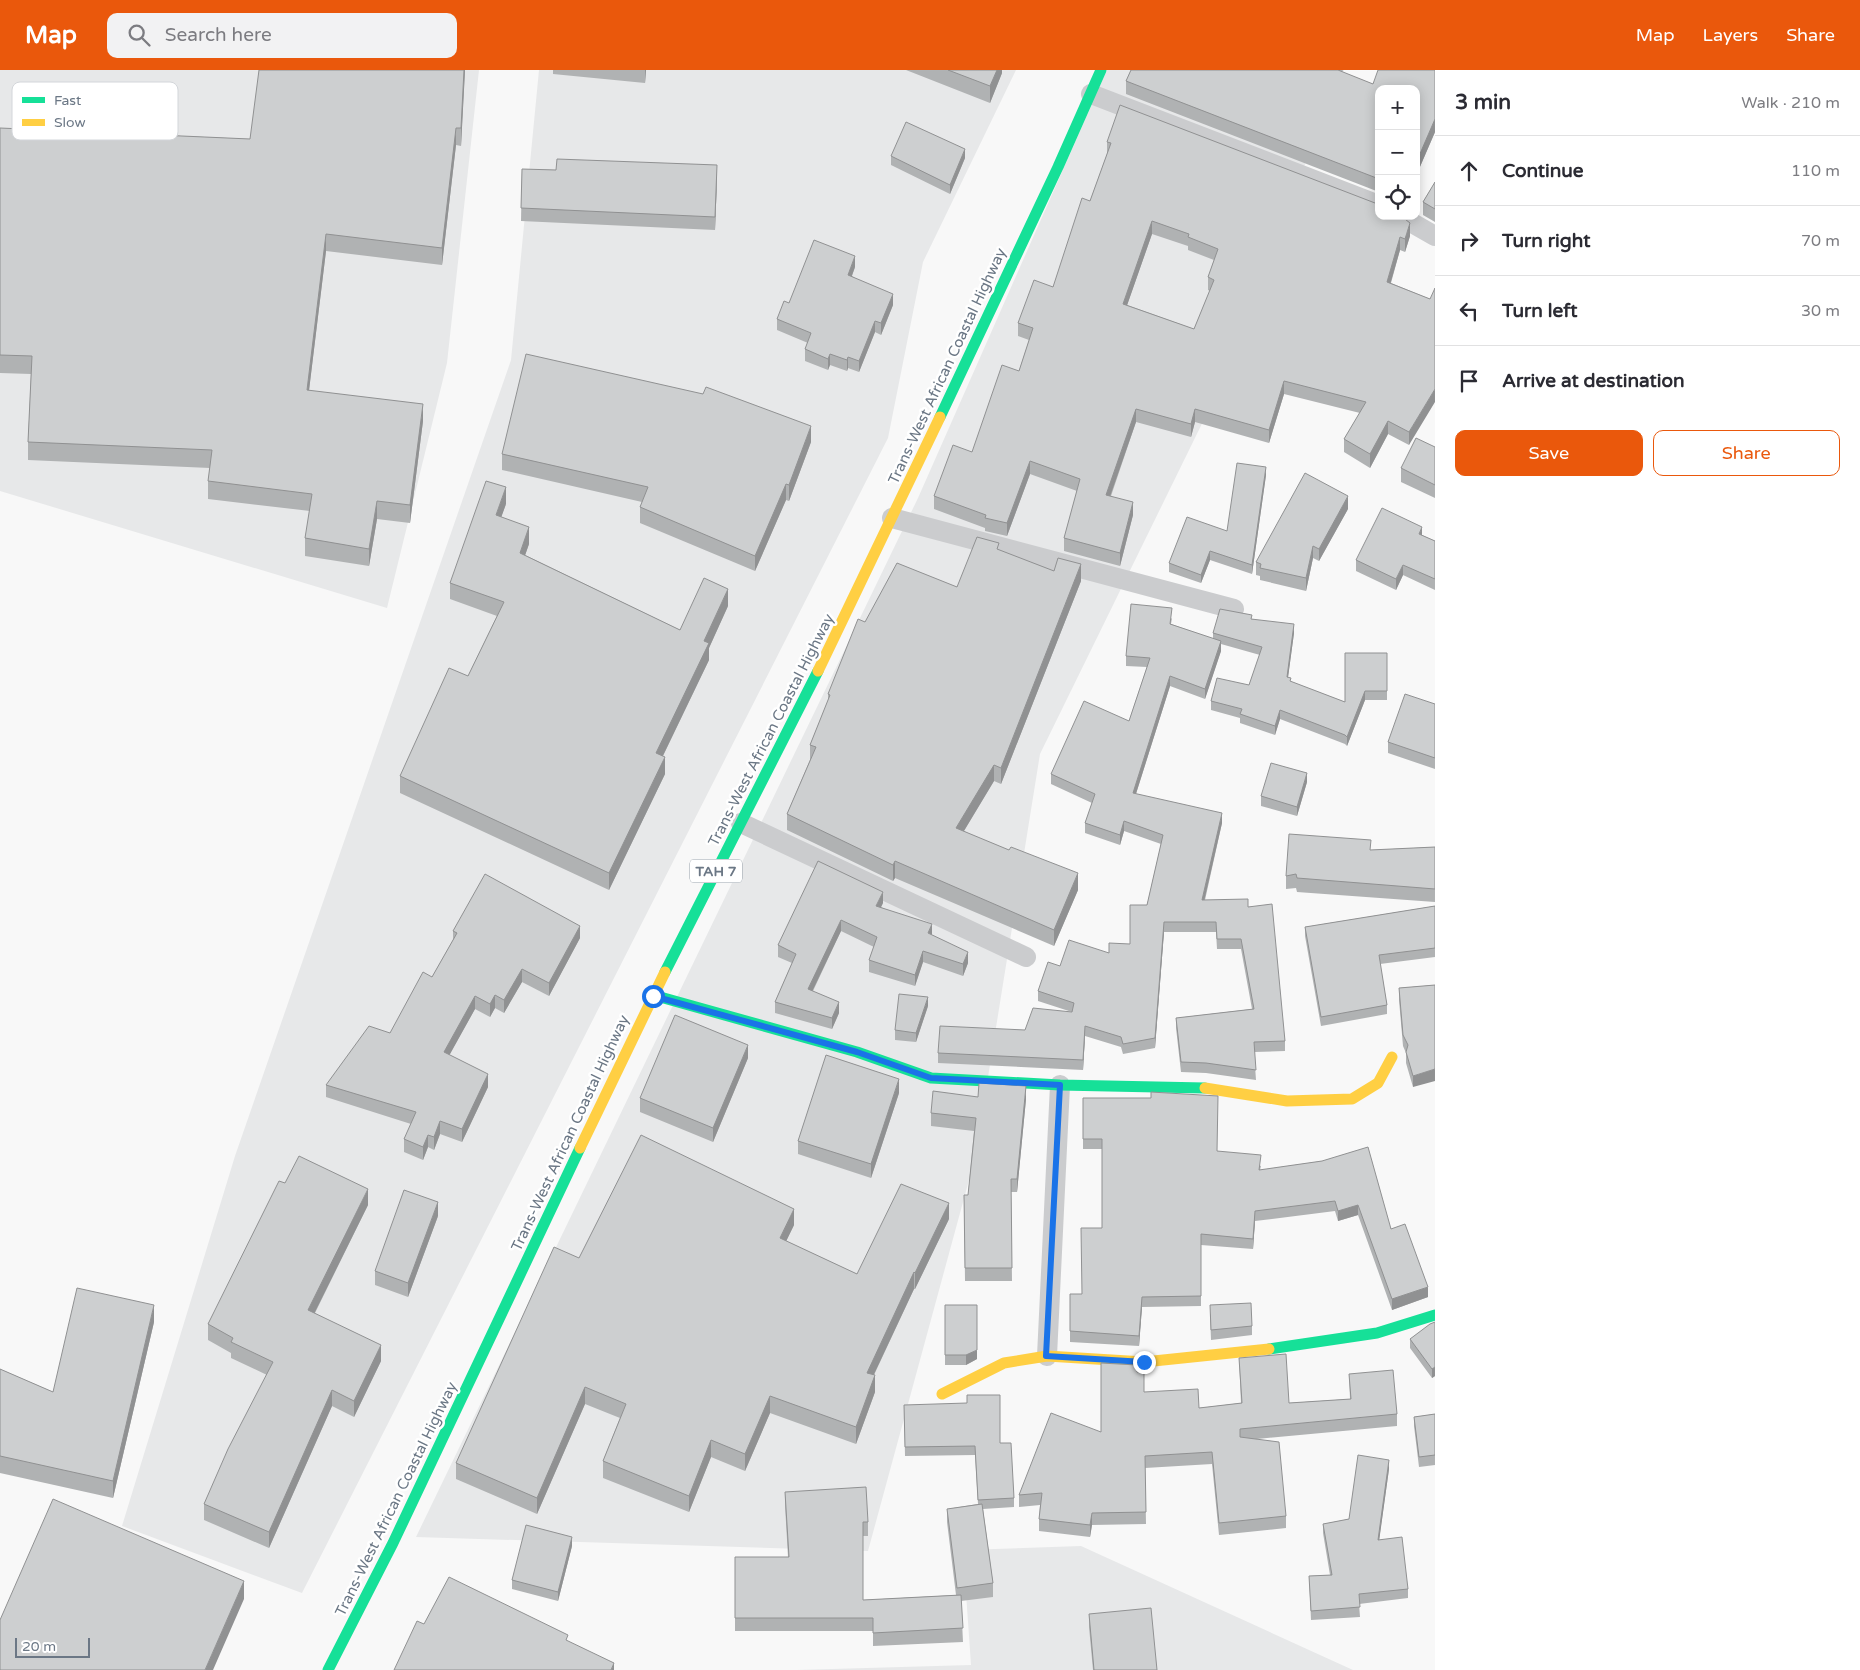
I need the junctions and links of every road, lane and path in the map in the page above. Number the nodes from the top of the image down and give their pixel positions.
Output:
1 (1101, 70) edge
2 (1091, 94) junction
3 (1375, 203) edge
4 (1407, 220) edge
5 (1435, 236) edge
6 (892, 518) junction
7 (1234, 609) dead end
8 (741, 823) junction
9 (1026, 957) dead end
10 (653, 996) junction
11 (1392, 1057) dead end
12 (1060, 1085) junction
13 (1435, 1315) edge
14 (1046, 1356) junction
15 (942, 1394) dead end
16 (328, 1670) edge

1 - 2 main road, Trans-West African Coastal Highway / TAH 7
2 - 3 street
2 - 6 main road, Trans-West African Coastal Highway / TAH 7
4 - 5 street
6 - 7 street
6 - 8 main road, Trans-West African Coastal Highway / TAH 7
8 - 9 street
8 - 10 main road, Trans-West African Coastal Highway / TAH 7
10 - 12 main road
10 - 16 main road, Trans-West African Coastal Highway / TAH 7
11 - 12 main road
12 - 14 street
13 - 14 main road
14 - 15 main road

